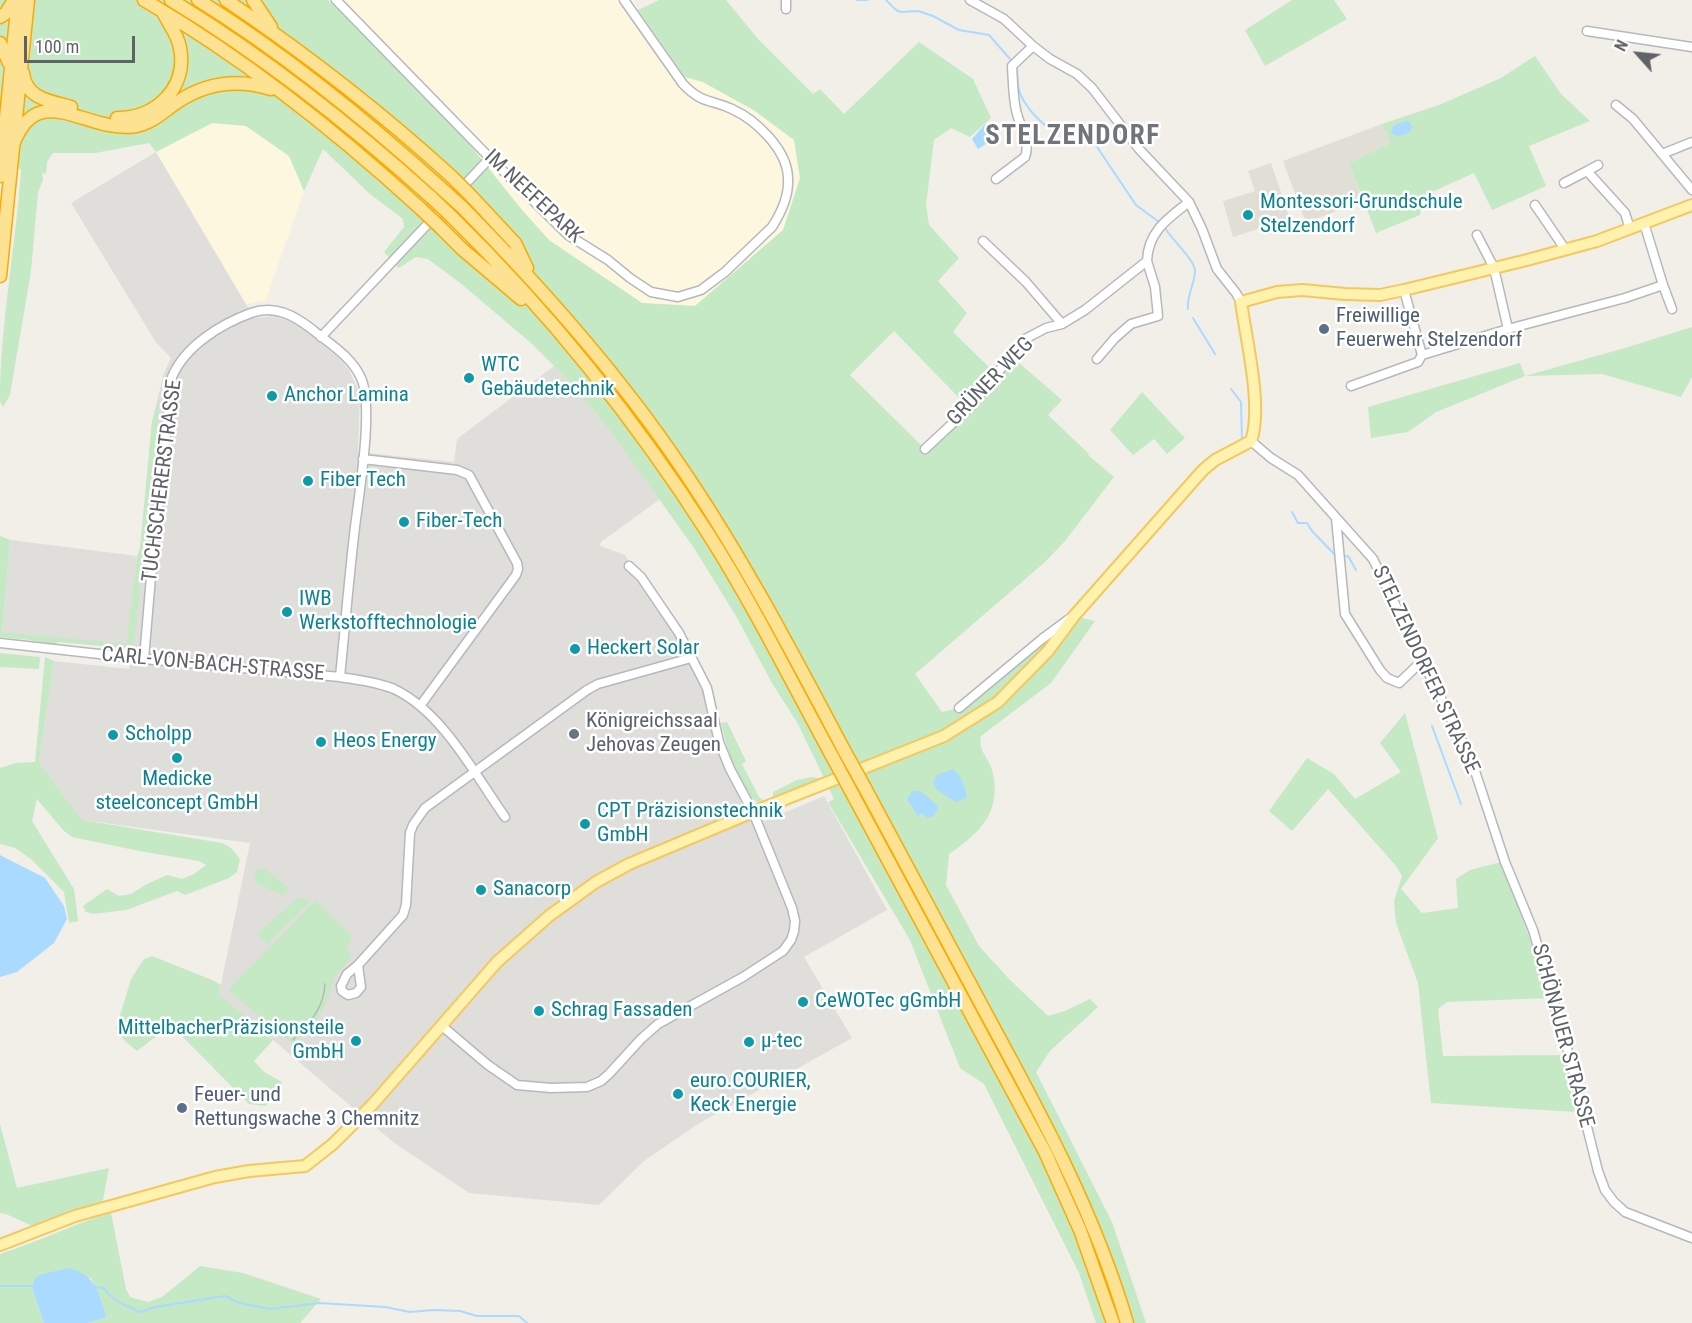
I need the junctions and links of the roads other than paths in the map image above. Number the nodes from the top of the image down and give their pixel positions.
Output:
1 (16, 0) edge
2 (28, 0) edge
3 (144, 0) edge
4 (171, 0) edge
5 (198, 0) edge
6 (226, 0) edge
7 (253, 0) edge
8 (336, 0) edge
9 (624, 0) edge
10 (970, 0) edge
11 (162, 10) junction
12 (0, 17) edge
13 (1587, 31) dead end
14 (285, 40) junction
15 (0, 43) edge
16 (1033, 46) junction
17 (1692, 47) edge
18 (22, 60) junction
19 (10, 76) junction
20 (281, 91) junction
21 (1616, 105) dead end
22 (1692, 142) edge
23 (13, 145) junction
24 (1662, 154) junction
25 (490, 158) junction
26 (1598, 165) dead end
27 (1587, 171) junction
28 (0, 176) edge
29 (996, 179) dead end
30 (1564, 183) dead end
31 (1692, 190) edge
32 (1189, 202) junction
33 (1535, 205) dead end
34 (1692, 205) edge
35 (1644, 224) junction
36 (1630, 229) junction
37 (1477, 235) dead end
38 (983, 241) dead end
39 (1566, 249) junction
40 (1147, 261) junction
41 (1494, 268) junction
42 (0, 276) edge
43 (534, 282) junction
44 (1663, 285) junction
45 (1404, 290) junction
46 (1241, 302) junction
47 (1672, 309) dead end
48 (1062, 324) junction
49 (1508, 329) junction
50 (321, 337) junction
51 (573, 346) junction
52 (1422, 355) junction
53 (1097, 359) dead end
54 (1351, 386) dead end
55 (1251, 441) junction
56 (925, 449) dead end
57 (363, 459) junction
58 (1336, 517) junction
59 (629, 566) dead end
60 (1074, 615) junction
61 (0, 643) edge
62 (691, 658) junction
63 (144, 659) junction
64 (1422, 661) junction
65 (340, 677) junction
66 (420, 706) junction
67 (959, 708) dead end
68 (474, 772) junction
69 (1479, 787) joint
70 (753, 812) junction
71 (505, 818) dead end
72 (358, 965) dead end
73 (442, 1026) junction
74 (1692, 1238) edge
75 (0, 1245) edge
76 (1113, 1323) edge
77 (1127, 1323) edge

1 - 12 highway
1 - 19 highway
2 - 18 highway
3 - 11 highway
4 - 51 highway, bridge
5 - 43 highway, bridge
6 - 14 highway
7 - 14 highway
8 - 25 street, IM NEEFEPARK
9 - 25 street, IM NEEFEPARK
10 - 16 street
11 - 18 highway
11 - 20 highway
13 - 17 street
14 - 43 highway, bridge
15 - 19 highway
16 - 29 street
16 - 32 street
18 - 23 highway
19 - 28 highway
20 - 23 highway
20 - 51 highway, bridge
21 - 24 street
22 - 24 street
23 - 42 highway
24 - 31 street
25 - 50 street
26 - 27 street
27 - 30 street
27 - 36 street
32 - 40 street
32 - 46 street
33 - 39 street
34 - 35 main road
35 - 36 main road
35 - 44 street
36 - 39 main road
37 - 41 street
38 - 48 street
39 - 41 main road
40 - 48 street, GRÜNER WEG
40 - 53 street
41 - 45 main road
41 - 49 street
43 - 77 highway, bridge
44 - 47 street
44 - 49 street
45 - 46 main road
45 - 52 street
46 - 55 main road
48 - 56 street, GRÜNER WEG
49 - 52 street
50 - 57 street, TUCHSCHERERSTRASSE
50 - 63 street, TUCHSCHERERSTRASSE
51 - 76 highway, bridge
52 - 54 street
55 - 58 street, STELZENDORFER STRASSE
55 - 60 main road
57 - 65 street, TUCHSCHERERSTRASSE
57 - 66 street
58 - 64 street, STELZENDORFER STRASSE
58 - 64 street
59 - 62 street
60 - 67 street
60 - 70 main road
61 - 63 street, CARL-VON-BACH-STRASSE
62 - 68 street
62 - 70 street
63 - 65 street, CARL-VON-BACH-STRASSE
64 - 69 street, STELZENDORFER STRASSE
65 - 66 street, CARL-VON-BACH-STRASSE
66 - 68 street, CARL-VON-BACH-STRASSE
68 - 71 street, CARL-VON-BACH-STRASSE
68 - 72 street
69 - 74 street, SCHÖNAUER STRASSE
70 - 73 main road
70 - 73 street
73 - 75 main road

